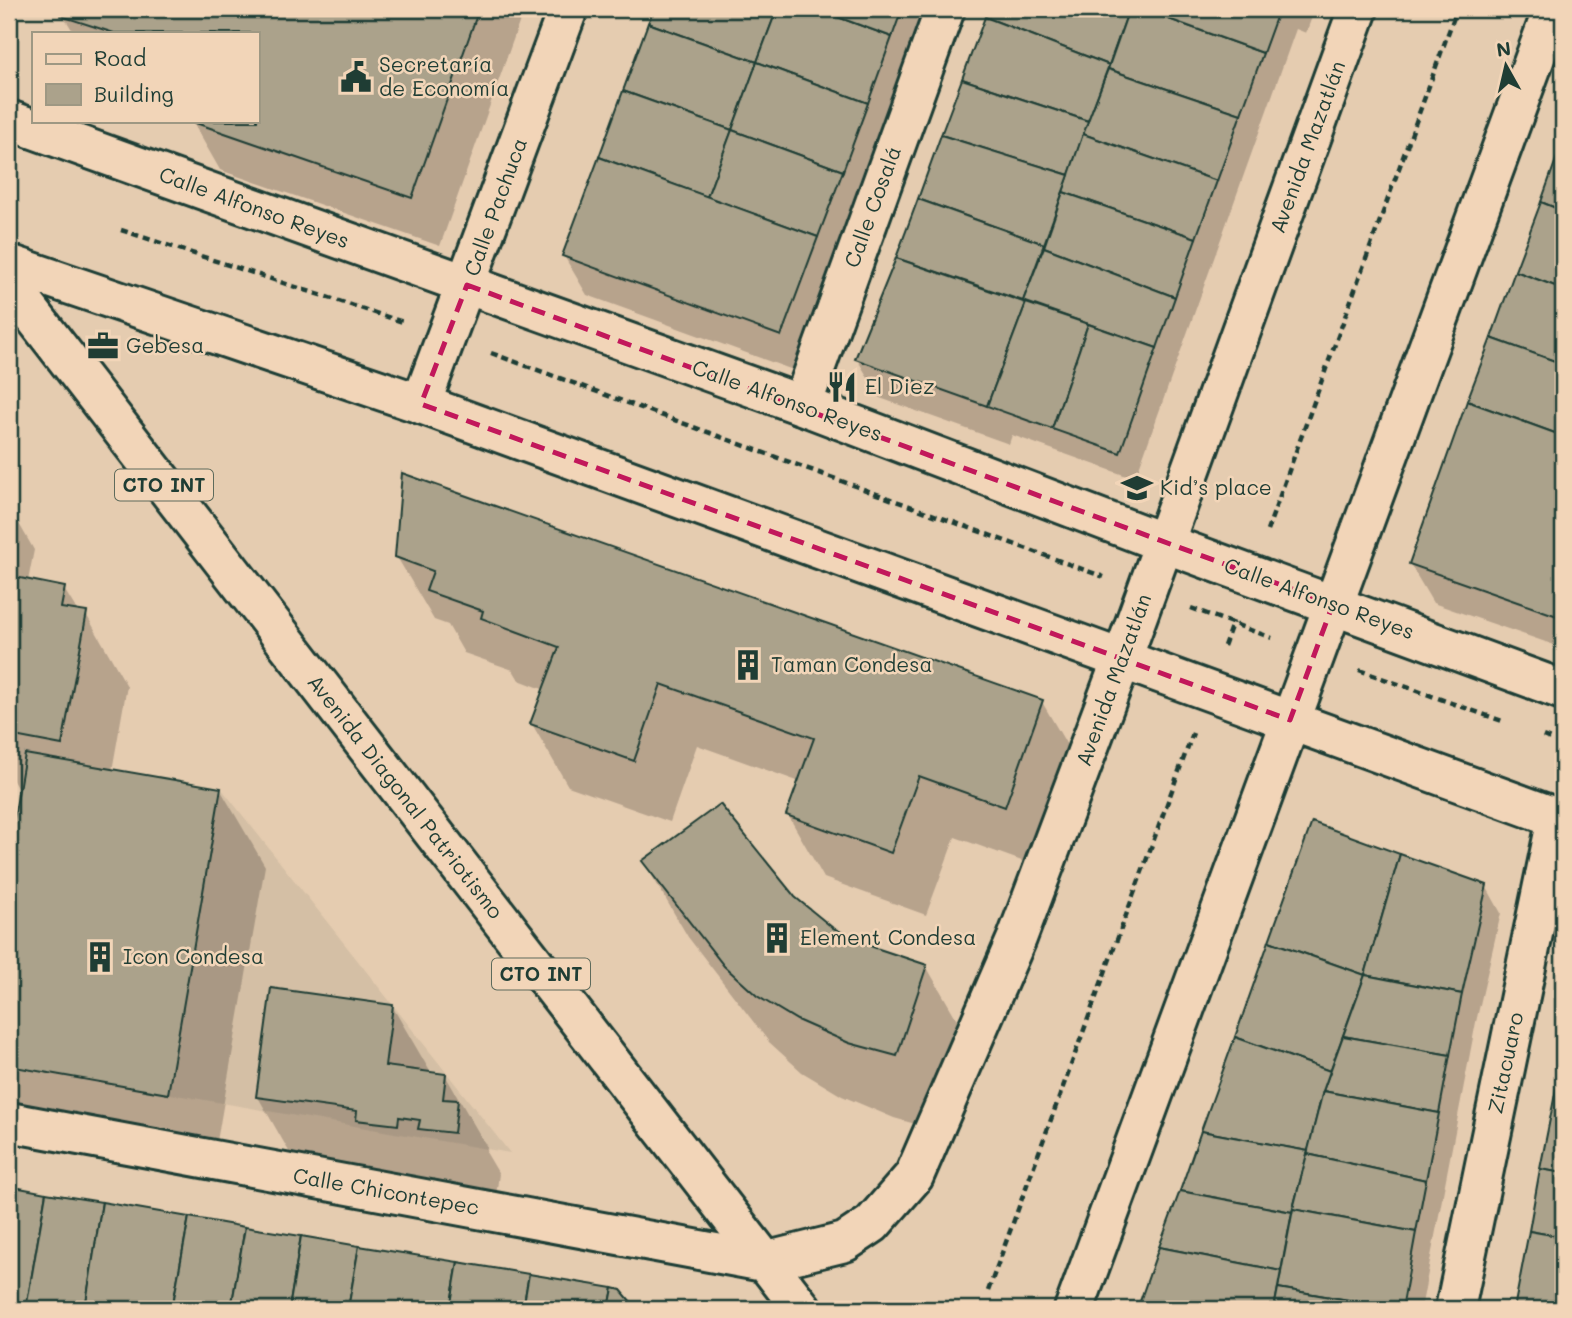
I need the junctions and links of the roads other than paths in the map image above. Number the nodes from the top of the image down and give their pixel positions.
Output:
1 (568, 9) edge
2 (945, 9) edge
3 (1358, 9) edge
4 (1552, 9) edge
5 (9, 120) edge
6 (9, 264) edge
7 (9, 284) edge
8 (467, 285) junction
9 (421, 404) junction
10 (802, 405) junction
11 (1164, 543) junction
12 (1333, 604) junction
13 (1122, 659) junction
14 (1563, 690) edge
15 (1290, 720) junction
16 (1560, 819) edge
17 (9, 1122) edge
18 (764, 1262) junction
19 (802, 1309) edge
20 (1074, 1309) edge
21 (1455, 1309) edge

1 - 8 main road, Calle Pachuca
2 - 10 main road, Calle Cosalá
3 - 11 main road, Avenida Mazatlán
4 - 12 main road
5 - 8 main road, Calle Alfonso Reyes
6 - 9 main road
7 - 18 main road, Avenida Diagonal Patriotismo / CTO INT
8 - 9 main road, Calle Pachuca
8 - 10 main road, Calle Alfonso Reyes
9 - 13 main road
10 - 11 main road, Calle Alfonso Reyes
11 - 12 main road, Calle Alfonso Reyes
11 - 13 main road, Avenida Mazatlán
12 - 14 main road, Calle Alfonso Reyes
12 - 15 main road
13 - 15 main road
13 - 18 main road, Avenida Mazatlán
15 - 16 main road
15 - 20 main road
16 - 21 main road, Zitacuaro
17 - 18 main road, Calle Chicontepec
18 - 19 main road, Avenida Diagonal Patriotismo / CTO INT

